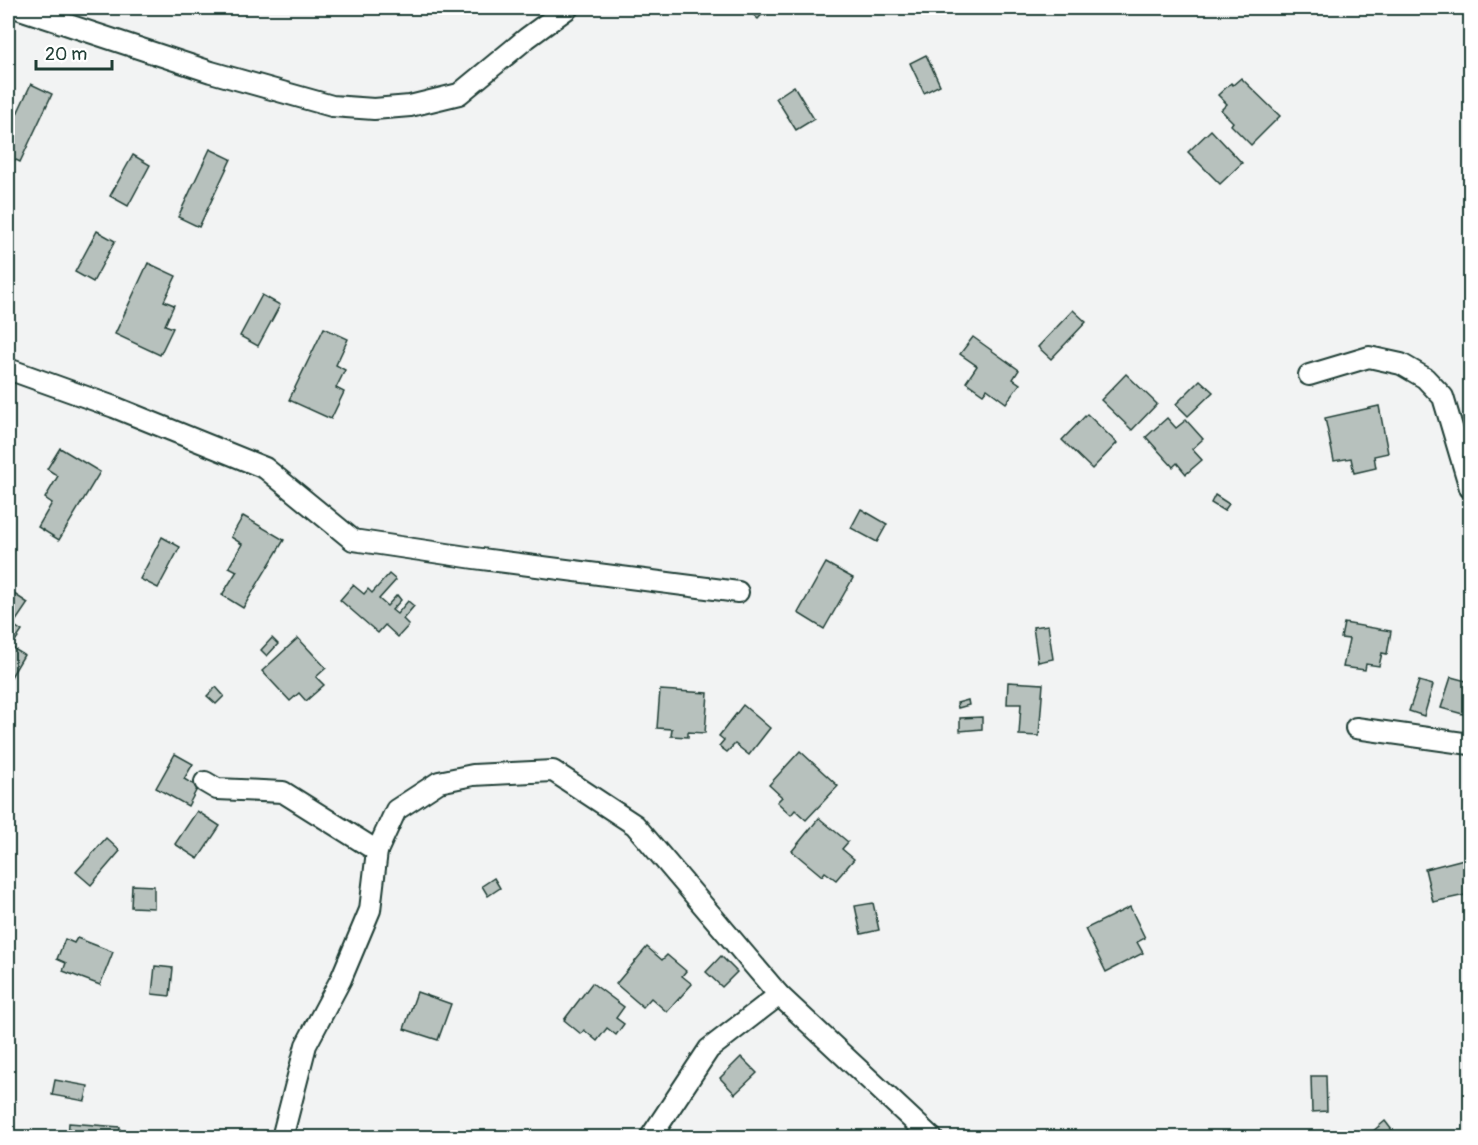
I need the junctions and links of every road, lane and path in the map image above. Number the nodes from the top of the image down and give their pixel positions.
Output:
1 (17, 8) edge
2 (568, 8) edge
3 (8, 369) edge
4 (1309, 375) dead end
5 (1470, 488) edge
6 (738, 592) dead end
7 (1356, 728) dead end
8 (1470, 744) edge
9 (205, 782) dead end
10 (377, 851) junction
11 (779, 995) junction
12 (282, 1137) edge
13 (650, 1137) edge
14 (932, 1137) edge

1 - 2 street
3 - 6 street
4 - 5 street
7 - 8 street
9 - 10 street
10 - 11 street
10 - 12 street
11 - 13 street
11 - 14 street

